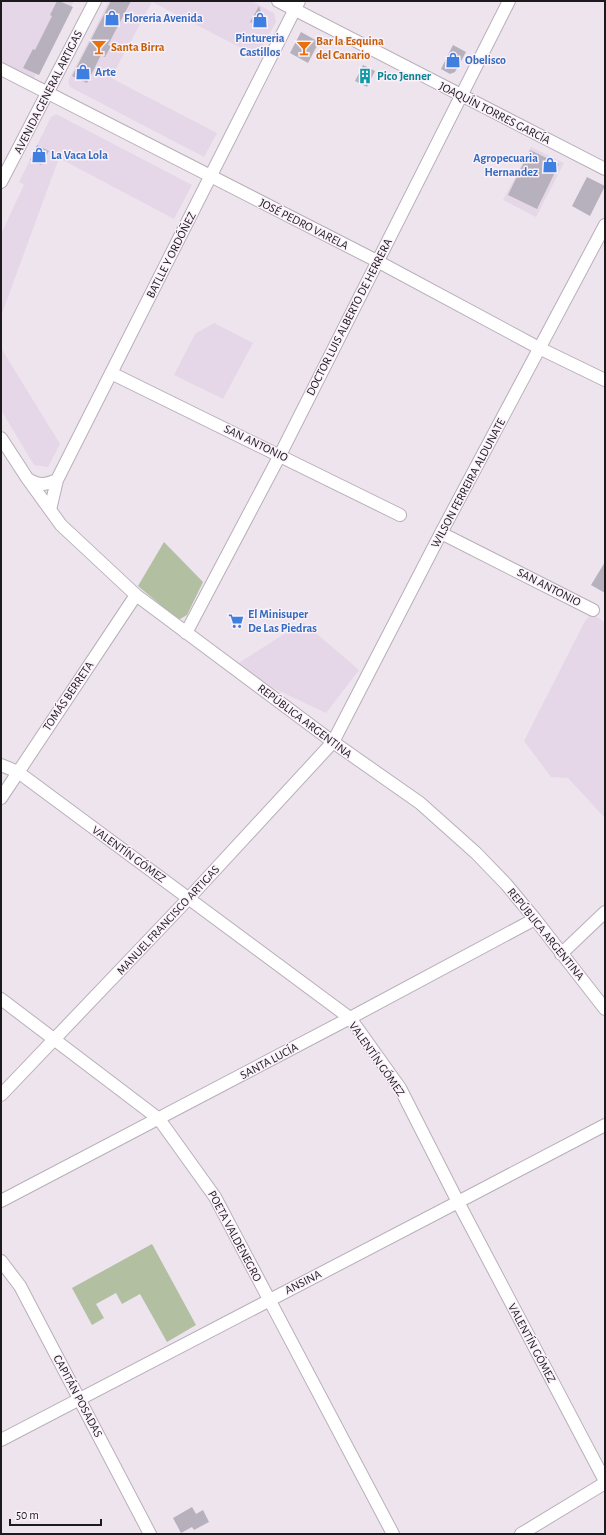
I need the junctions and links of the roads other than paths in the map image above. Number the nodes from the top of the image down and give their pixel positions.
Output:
1 (95, 1) edge
2 (278, 1) edge
3 (509, 1) edge
4 (297, 5) edge
5 (1, 69) edge
6 (47, 94) junction
7 (461, 95) junction
8 (605, 169) edge
9 (211, 177) junction
10 (1, 182) edge
11 (605, 225) edge
12 (377, 261) junction
13 (539, 348) junction
14 (111, 373) junction
15 (605, 380) edge
16 (1, 438) edge
17 (280, 455) junction
18 (27, 478) junction
19 (57, 480) junction
20 (50, 510) junction
21 (400, 515) dead end
22 (441, 533) junction
23 (136, 595) junction
24 (593, 610) dead end
25 (186, 633) junction
26 (333, 742) junction
27 (1, 765) edge
28 (18, 772) junction
29 (1, 798) edge
30 (189, 898) junction
31 (605, 912) edge
32 (535, 919) junction
33 (561, 954) junction
34 (1, 1000) edge
35 (605, 1009) edge
36 (350, 1018) junction
37 (54, 1039) junction
38 (1, 1095) edge
39 (159, 1119) junction
40 (605, 1124) edge
41 (1, 1201) edge
42 (458, 1202) junction
43 (1, 1261) edge
44 (269, 1300) junction
45 (80, 1399) junction
46 (1, 1440) edge
47 (605, 1482) edge
48 (150, 1534) edge
49 (393, 1534) edge
50 (521, 1534) edge

1 - 6 street, AVENIDA GENERAL ARTIGAS
2 - 4 street, JOAQUÍN TORRES GARCÍA
3 - 7 street, DOCTOR LUIS ALBERTO DE HERRERA
4 - 7 street, JOAQUÍN TORRES GARCÍA
4 - 9 street, BATLLE Y ORDÓÑEZ
5 - 6 street, JOSÉ PEDRO VARELA
6 - 9 street, JOSÉ PEDRO VARELA
6 - 10 street, AVENIDA GENERAL ARTIGAS
7 - 8 street, JOAQUÍN TORRES GARCÍA
7 - 12 street, DOCTOR LUIS ALBERTO DE HERRERA
9 - 12 street, JOSÉ PEDRO VARELA
9 - 14 street, BATLLE Y ORDÓÑEZ
11 - 13 street, WILSON FERREIRA ALDUNATE
12 - 13 street, JOSÉ PEDRO VARELA
12 - 17 street, DOCTOR LUIS ALBERTO DE HERRERA
13 - 15 street, JOSÉ PEDRO VARELA
13 - 22 street, WILSON FERREIRA ALDUNATE
14 - 17 street, SAN ANTONIO
14 - 19 street, BATLLE Y ORDÓÑEZ
16 - 18 street, REPÚBLICA ARGENTINA
17 - 21 street, SAN ANTONIO
17 - 25 street, DOCTOR LUIS ALBERTO DE HERRERA
18 - 19 street
18 - 20 street, REPÚBLICA ARGENTINA
19 - 20 street, BATLLE Y ORDÓÑEZ
20 - 23 street, REPÚBLICA ARGENTINA
22 - 24 street, SAN ANTONIO
22 - 26 street, WILSON FERREIRA ALDUNATE
23 - 25 street, REPÚBLICA ARGENTINA
23 - 28 street, TOMÁS BERRETA
25 - 26 street, REPÚBLICA ARGENTINA
26 - 30 street, MANUEL FRANCISCO ARTIGAS
26 - 32 street, REPÚBLICA ARGENTINA
27 - 28 street, VALENTÍN GÓMEZ
28 - 29 street, TOMÁS BERRETA
28 - 30 street, VALENTÍN GÓMEZ
30 - 36 street, VALENTÍN GÓMEZ
30 - 37 street, MANUEL FRANCISCO ARTIGAS
31 - 33 street
32 - 33 street, REPÚBLICA ARGENTINA
32 - 36 street, SANTA LUCÍA
33 - 35 street, REPÚBLICA ARGENTINA
34 - 37 street, POETA VALDENEGRO
36 - 39 street, SANTA LUCÍA
36 - 42 street, VALENTÍN GÓMEZ
37 - 38 street, MANUEL FRANCISCO ARTIGAS
37 - 39 street, POETA VALDENEGRO
39 - 41 street, SANTA LUCÍA
39 - 44 street, POETA VALDENEGRO
40 - 42 street, ANSINA
42 - 44 street, ANSINA
42 - 47 street, VALENTÍN GÓMEZ
43 - 45 street, CAPITÁN POSADAS
44 - 45 street, ANSINA
44 - 49 street, POETA VALDENEGRO
45 - 46 street, ANSINA
45 - 48 street, CAPITÁN POSADAS
47 - 50 street

